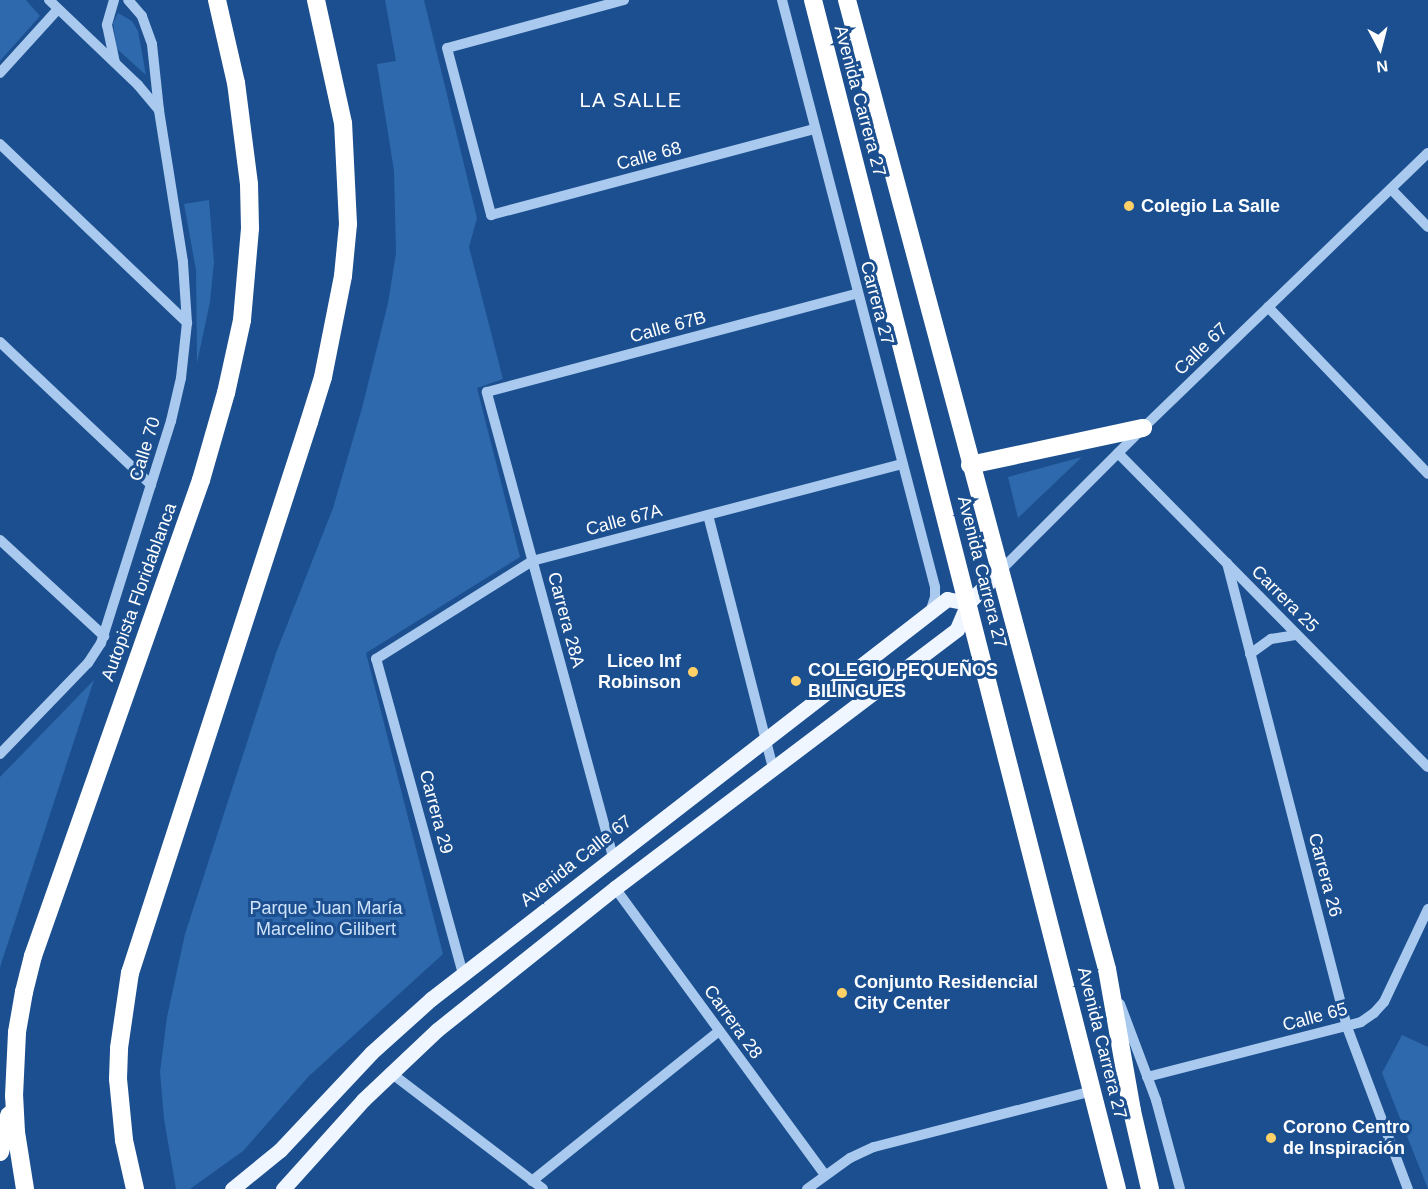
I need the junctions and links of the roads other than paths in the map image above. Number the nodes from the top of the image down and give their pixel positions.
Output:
1 (49, 0) edge
2 (114, 0) edge
3 (128, 0) edge
4 (217, 0) edge
5 (316, 0) edge
6 (624, 0) edge
7 (782, 0) edge
8 (813, 0) edge
9 (847, 0) edge
10 (58, 9) junction
11 (115, 62) junction
12 (0, 73) edge
13 (159, 110) junction
14 (815, 129) junction
15 (0, 144) edge
16 (1428, 153) edge
17 (1391, 189) junction
18 (1428, 227) edge
19 (858, 293) junction
20 (1268, 307) junction
21 (187, 323) junction
22 (0, 342) edge
23 (487, 393) joint
24 (1143, 428) junction
25 (1118, 453) junction
26 (902, 464) junction
27 (970, 465) junction
28 (1428, 474) edge
29 (151, 485) junction
30 (708, 514) junction
31 (0, 540) edge
32 (532, 561) junction
33 (1227, 563) junction
34 (999, 572) junction
35 (968, 603) junction
36 (930, 613) junction
37 (1297, 635) junction
38 (104, 636) junction
39 (1250, 654) junction
40 (376, 659) joint
41 (765, 740) junction
42 (2, 747) edge
43 (1428, 767) edge
44 (773, 768) junction
45 (613, 857) junction
46 (615, 888) junction
47 (1428, 909) edge
48 (1107, 969) junction
49 (464, 974) junction
50 (1347, 1027) junction
51 (719, 1031) junction
52 (391, 1073) junction
53 (1147, 1077) junction
54 (1092, 1091) junction
55 (14, 1096) junction
56 (0, 1152) edge
57 (825, 1175) junction
58 (532, 1181) junction
59 (25, 1189) edge
60 (135, 1189) edge
61 (232, 1189) edge
62 (283, 1189) edge
63 (543, 1189) edge
64 (807, 1189) edge
65 (1117, 1189) edge
66 (1150, 1189) edge
67 (1180, 1189) edge
68 (1408, 1189) edge

1 - 10 street
2 - 11 street
3 - 13 street, Calle 70
4 - 55 highway, Autopista Floridablanca
5 - 60 highway
6 - 14 street, Calle 68
7 - 14 street, Carrera 27
8 - 35 highway, Avenida Carrera 27
9 - 27 highway, Avenida Carrera 27
10 - 11 street
10 - 12 street
11 - 13 street
13 - 21 street, Calle 70
14 - 19 street, Carrera 27
15 - 21 street
16 - 17 street, Calle 67
17 - 18 street
17 - 20 street, Calle 67
19 - 23 street, Calle 67B
19 - 26 street, Carrera 27
20 - 24 street, Calle 67
20 - 28 street
21 - 29 street, Calle 70
22 - 29 street
23 - 32 street, Carrera 28A
24 - 25 street, Calle 67
24 - 27 highway
25 - 33 street, Carrera 25
25 - 34 street, Calle 67
26 - 30 street, Calle 67A
26 - 36 street, Carrera 27
27 - 34 highway, Avenida Carrera 27
29 - 38 street, Calle 70
30 - 32 street, Calle 67A
30 - 41 street
31 - 38 street
32 - 40 street, Calle 67A
32 - 45 street, Carrera 28A
33 - 37 street, Carrera 25
33 - 39 street, Carrera 26
34 - 35 main road
34 - 48 highway, Avenida Carrera 27
35 - 36 main road, Avenida Calle 67
35 - 44 main road
35 - 54 highway, Avenida Carrera 27
36 - 41 main road, Avenida Calle 67
37 - 39 street
37 - 43 street, Carrera 25
38 - 42 street, Calle 70
39 - 50 street, Carrera 26
40 - 49 street, Carrera 29
41 - 44 street
41 - 45 main road, Avenida Calle 67
44 - 46 main road
45 - 49 main road, Avenida Calle 67
46 - 51 street, Carrera 28
46 - 52 main road
47 - 50 street, Calle 65
48 - 53 street, Avenida Carrera 27
48 - 66 highway, Avenida Carrera 27
49 - 61 main road, Avenida Calle 67
50 - 53 street, Calle 65
50 - 68 street, Carrera 26
51 - 57 street, Carrera 28
51 - 58 street
52 - 58 street
52 - 62 main road
53 - 67 street, Avenida Carrera 27
54 - 57 street
54 - 65 highway, Avenida Carrera 27
55 - 56 highway
55 - 59 highway, Autopista Floridablanca
57 - 64 street
58 - 63 street

